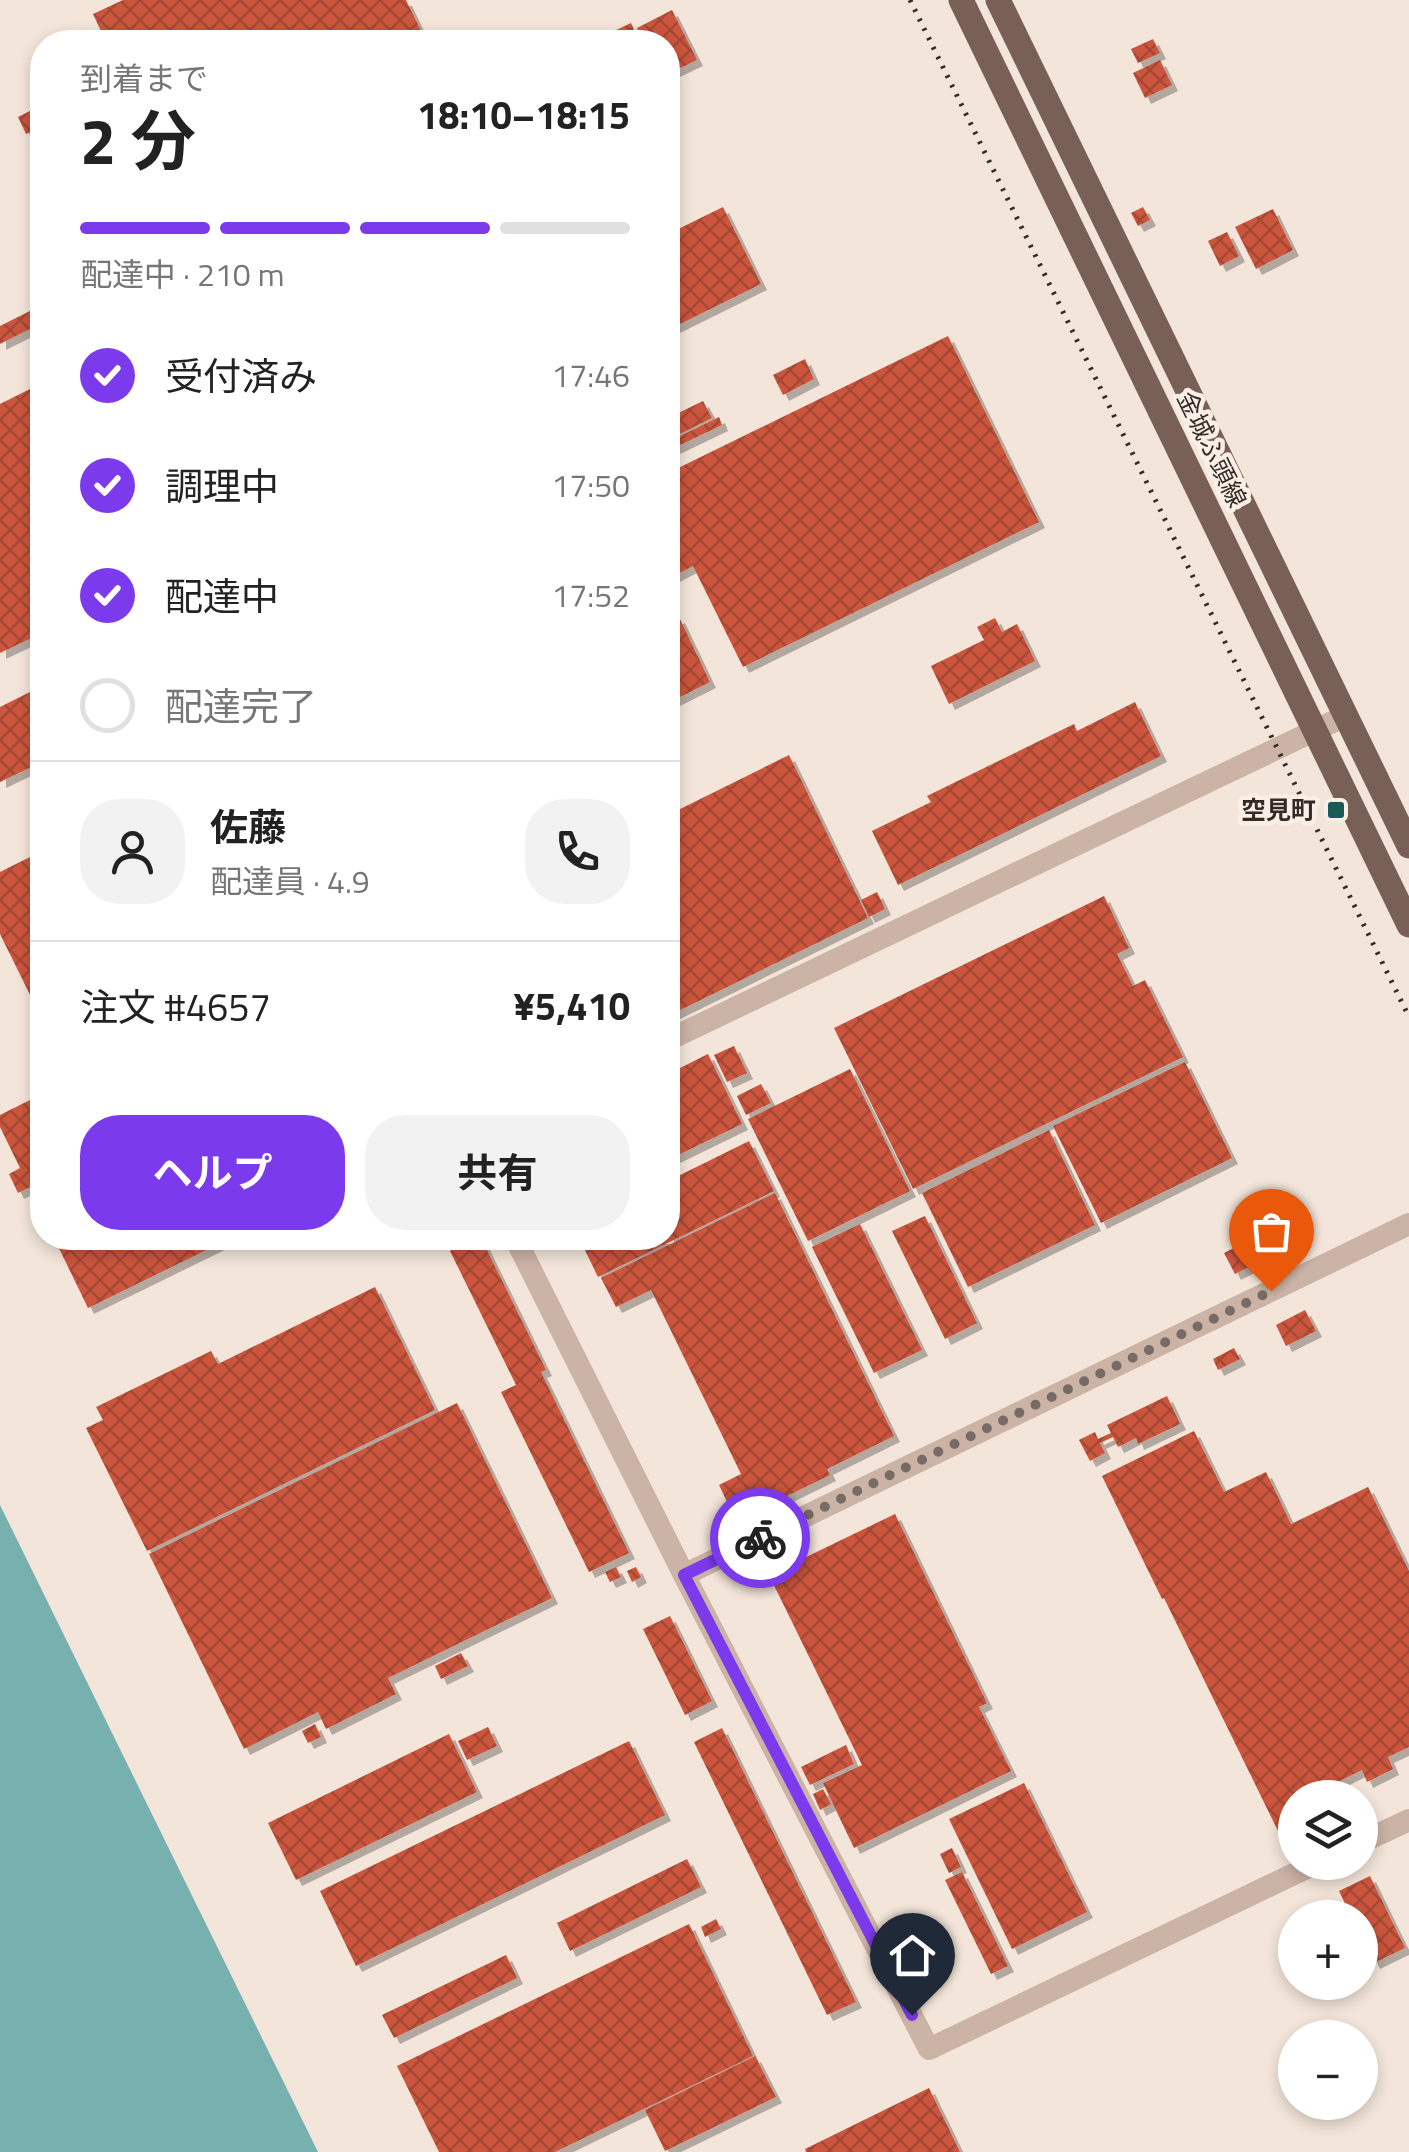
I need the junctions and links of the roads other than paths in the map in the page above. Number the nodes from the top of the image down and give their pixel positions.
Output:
1 (961, 0) edge
2 (998, 0) edge
3 (1345, 716) junction
4 (1314, 730) junction
5 (1409, 846) edge
6 (1409, 925) edge
7 (680, 1034) edge
8 (1409, 1224) edge
9 (521, 1250) edge
10 (684, 1575) junction
11 (1409, 1820) edge
12 (1378, 1835) edge
13 (1281, 1880) edge

1 - 4 main road, 金城ふ頭線
2 - 3 main road, 金城ふ頭線
3 - 4 street
3 - 5 main road, 金城ふ頭線
4 - 6 main road, 金城ふ頭線
4 - 7 street
8 - 10 street
9 - 10 street
10 - 13 street
11 - 12 street

